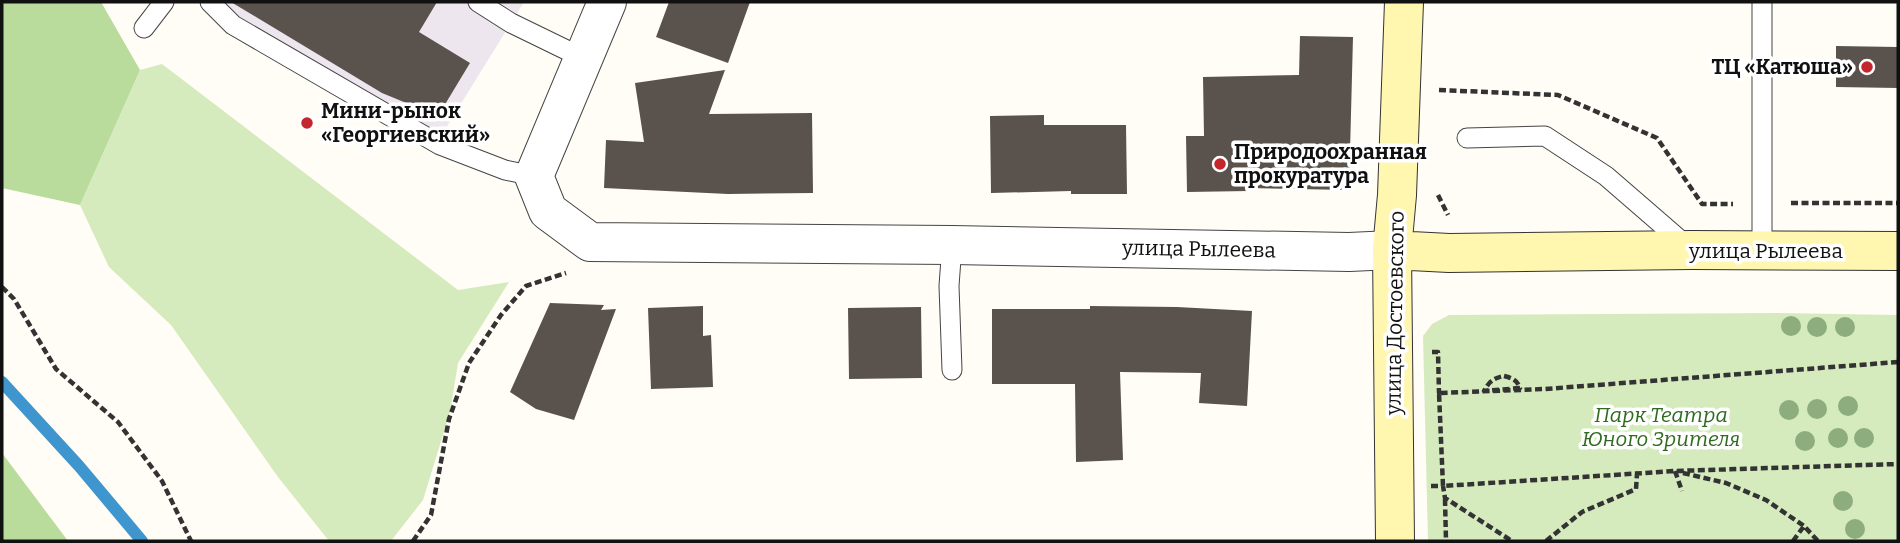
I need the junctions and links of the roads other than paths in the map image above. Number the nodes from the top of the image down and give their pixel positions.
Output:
1 (164, 2) edge
2 (210, 2) edge
3 (478, 2) edge
4 (607, 2) edge
5 (1404, 2) edge
6 (1762, 2) edge
7 (144, 28) dead end
8 (583, 58) junction
9 (1467, 138) dead end
10 (534, 176) junction
11 (952, 245) junction
12 (1392, 250) junction
13 (1692, 250) junction
14 (1762, 251) junction
15 (1898, 251) edge
16 (952, 370) dead end
17 (1395, 541) edge

1 - 7 lane
2 - 10 lane
3 - 8 lane
4 - 8 street
5 - 12 street, улица Достоевского
6 - 14 lane
8 - 10 street
9 - 13 lane
10 - 11 street, улица Рылеева
11 - 12 street, улица Рылеева
11 - 16 lane
12 - 13 street, улица Рылеева
12 - 17 street, улица Достоевского
13 - 14 street, улица Рылеева
14 - 15 street, улица Рылеева

